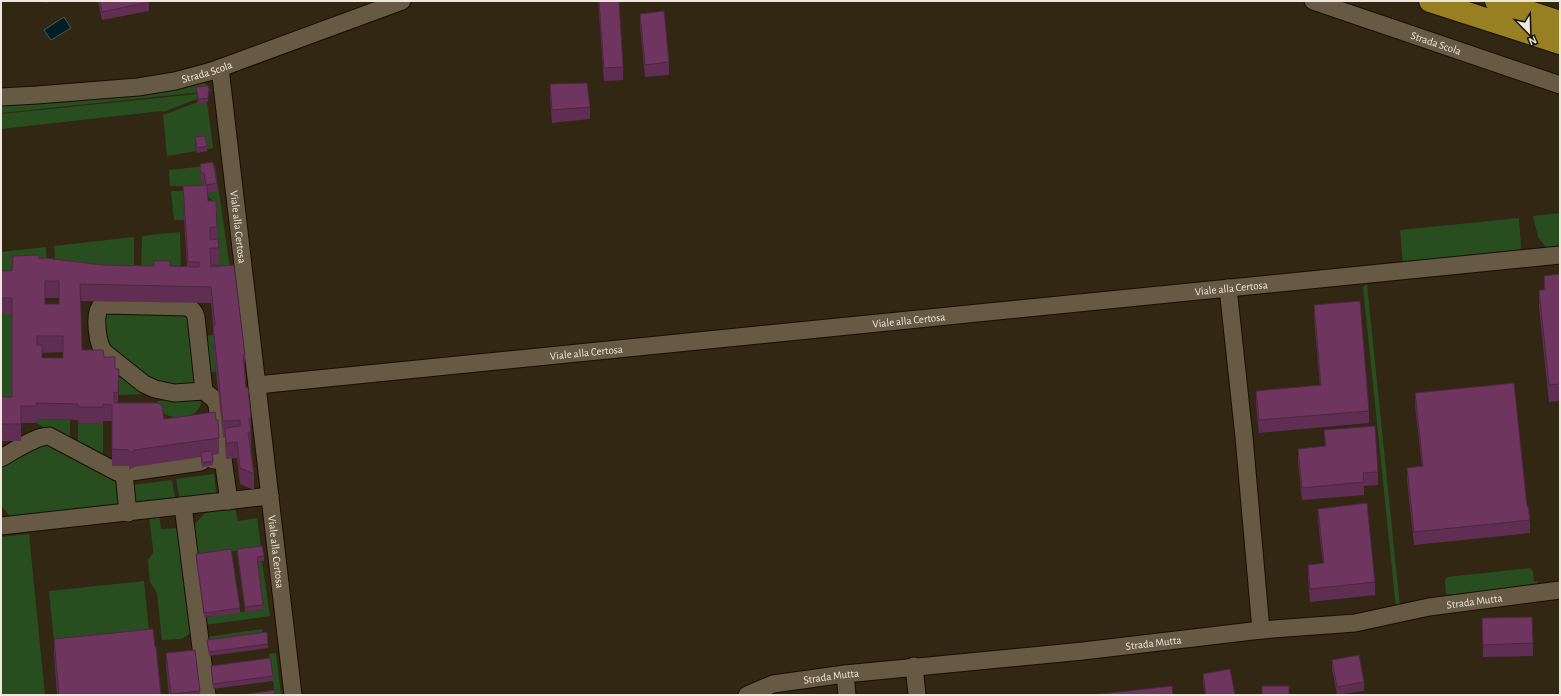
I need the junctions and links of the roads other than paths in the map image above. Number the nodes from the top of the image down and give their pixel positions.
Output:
1 (402, 1) edge
2 (1313, 1) edge
3 (1430, 1) edge
4 (1496, 1) edge
5 (1560, 22) edge
6 (1560, 43) edge
7 (220, 68) junction
8 (1560, 85) edge
9 (1, 97) edge
10 (1560, 255) edge
11 (1228, 288) junction
12 (257, 385) junction
13 (204, 391) junction
14 (1, 458) edge
15 (212, 460) junction
16 (124, 473) junction
17 (270, 496) junction
18 (229, 501) junction
19 (183, 506) junction
20 (128, 513) junction
21 (3, 524) edge
22 (1560, 590) edge
23 (1261, 630) junction
24 (914, 666) junction
25 (845, 674) junction
26 (206, 695) edge
27 (292, 695) edge
28 (747, 695) edge
29 (847, 695) edge
30 (917, 695) edge

1 - 7 street, Strada Scola
2 - 8 street, Strada Scola
3 - 6 highway
4 - 5 highway
7 - 9 street, Strada Scola
7 - 12 street, Viale alla Certosa
10 - 11 street, Viale alla Certosa
11 - 12 street, Viale alla Certosa
11 - 23 street
12 - 17 street, Viale alla Certosa
13 - 13 street
13 - 15 street
14 - 16 street
15 - 16 street
15 - 18 street
16 - 20 street
17 - 18 street
17 - 27 street, Viale alla Certosa
18 - 19 street
19 - 20 street
19 - 26 street
20 - 21 street
22 - 23 street, Strada Mutta
23 - 24 street, Strada Mutta
24 - 25 street, Strada Mutta
24 - 30 street
25 - 28 street, Strada Mutta
25 - 29 street

